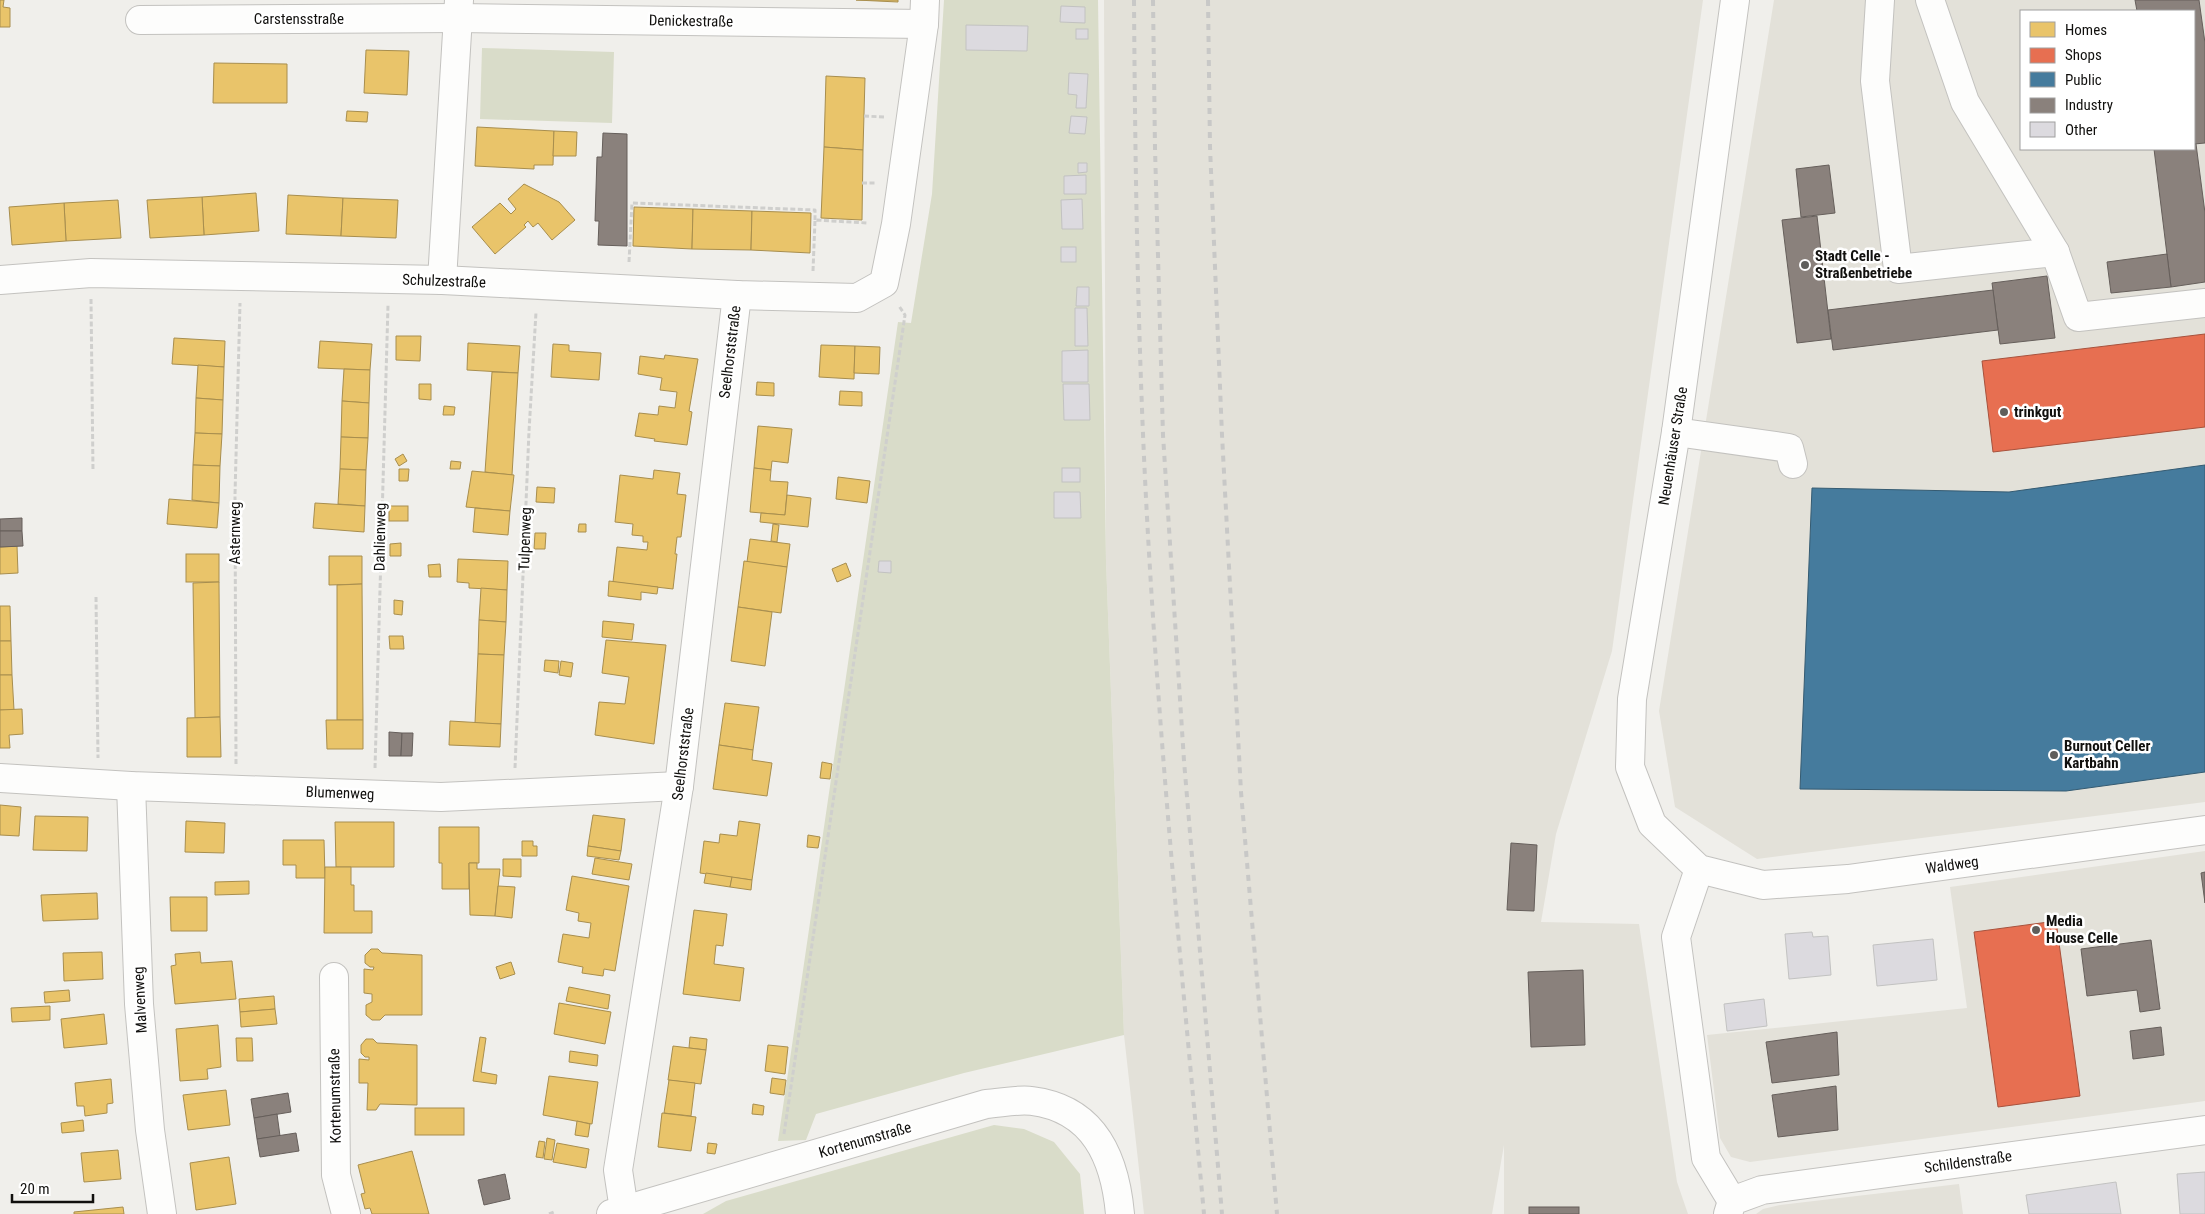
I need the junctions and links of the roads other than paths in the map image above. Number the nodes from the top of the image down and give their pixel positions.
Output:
1 (1736, 0) edge
2 (1880, 0) edge
3 (1930, 0) edge
4 (459, 9) edge
5 (924, 12) edge
6 (140, 20) dead end
7 (2055, 252) junction
8 (0, 280) edge
9 (442, 280) junction
10 (884, 283) joint
11 (737, 295) junction
12 (2205, 303) edge
13 (1676, 432) junction
14 (1793, 464) dead end
15 (0, 778) edge
16 (131, 786) junction
17 (680, 786) junction
18 (2205, 830) edge
19 (1699, 869) junction
20 (334, 977) dead end
21 (2205, 1130) edge
22 (1730, 1208) edge
23 (617, 1212) edge
24 (162, 1214) edge
25 (346, 1214) edge
26 (1120, 1214) edge

1 - 13 street, Neuenhäuser Straße
2 - 7 street
3 - 7 street
4 - 5 street, Denickestraße
4 - 6 street, Carstensstraße
4 - 9 street
5 - 10 street, Denickestraße
7 - 12 street
8 - 9 street, Schulzestraße
9 - 11 street, Schulzestraße
10 - 11 street, Schulzestraße
11 - 17 street, Seelhorststraße
13 - 14 street
13 - 19 street, Neuenhäuser Straße
15 - 16 street, Blumenweg
16 - 17 street, Blumenweg
16 - 24 street, Malvenweg
17 - 23 street, Seelhorststraße
18 - 19 street, Waldweg
19 - 22 street, Schildenstraße
20 - 25 street, Kortenumstraße
21 - 22 street, Schildenstraße
23 - 26 street, Kortenumstraße

